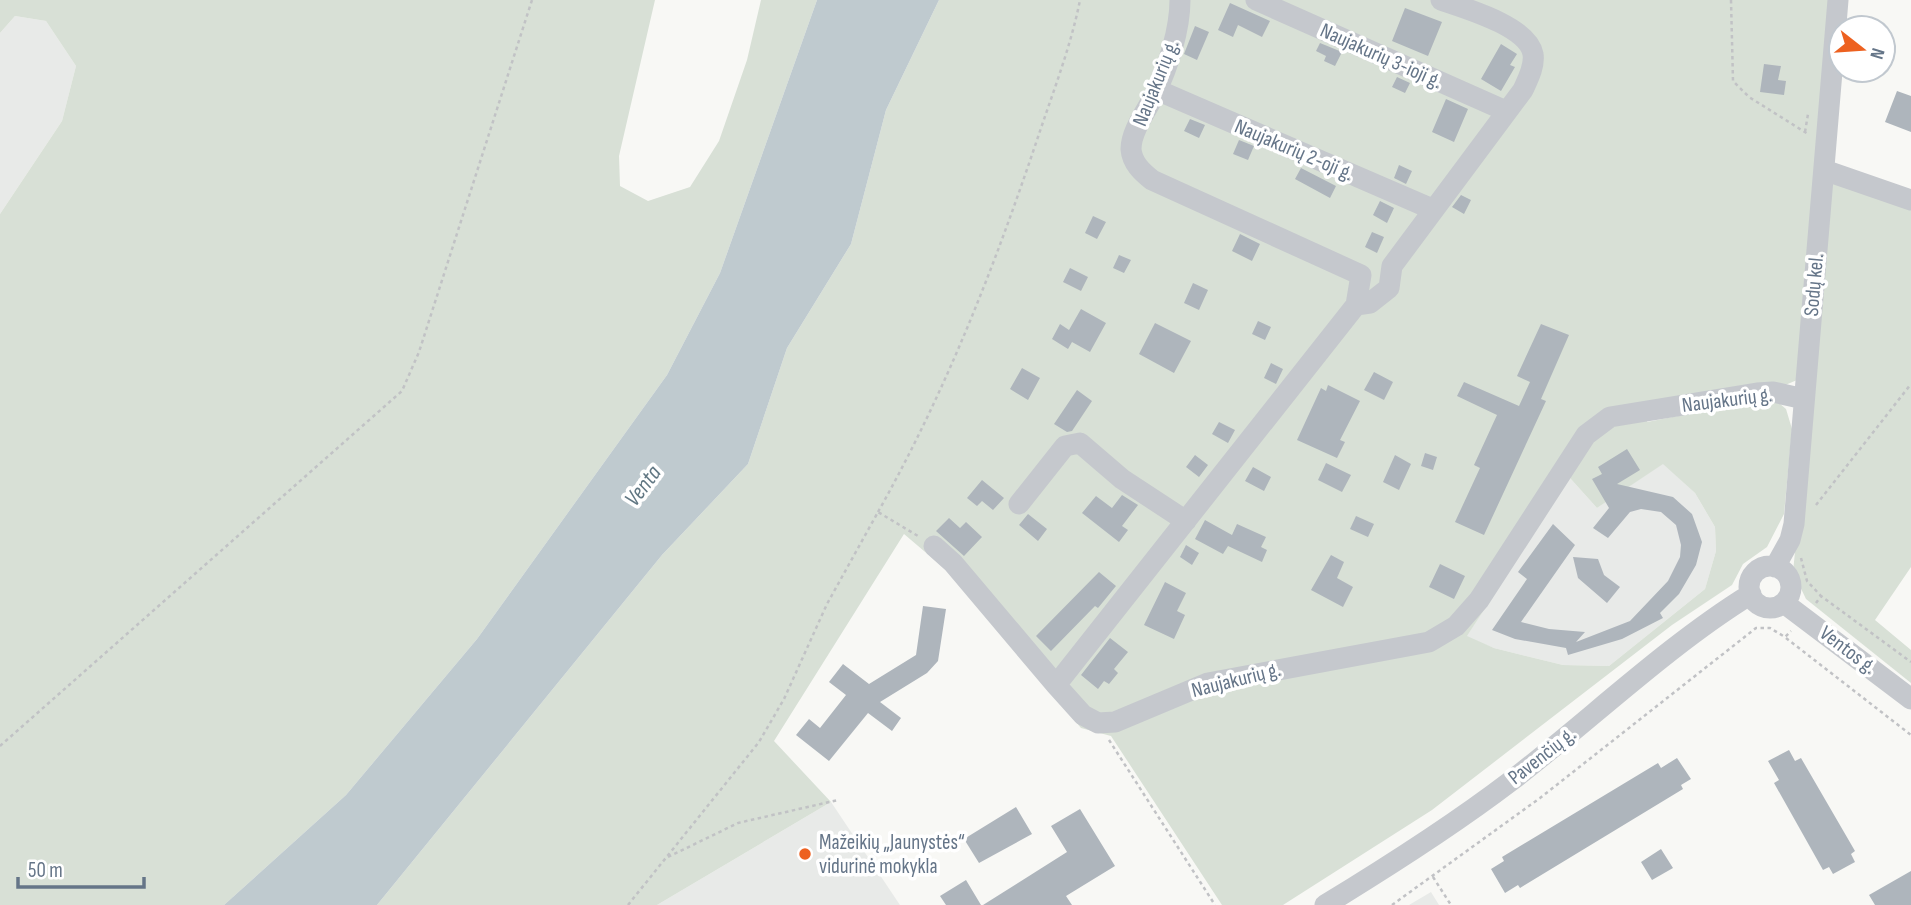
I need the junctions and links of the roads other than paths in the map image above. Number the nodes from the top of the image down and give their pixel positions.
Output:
1 (1180, 0) edge
2 (1256, 0) edge
3 (1441, 0) edge
4 (1838, 0) edge
5 (1157, 90) junction
6 (1506, 111) junction
7 (1824, 170) junction
8 (1911, 200) edge
9 (1432, 209) junction
10 (1392, 266) junction
11 (1361, 275) junction
12 (1356, 305) junction
13 (1804, 399) junction
14 (1019, 504) dead end
15 (1186, 521) junction
16 (934, 546) road end
17 (1775, 567) junction
18 (1751, 594) junction
19 (1784, 603) junction
20 (1056, 685) junction
21 (1911, 699) edge
22 (1325, 905) edge

1 - 5 street, Naujakurių g.
2 - 6 street, Naujakurių 3-ioji g.
3 - 6 street
4 - 7 street, Sodų kel.
5 - 9 street, Naujakurių 2-oji g.
5 - 11 street, Naujakurių g.
6 - 9 street
7 - 8 street
7 - 13 street, Sodų kel.
9 - 10 street
10 - 11 street
10 - 12 street
11 - 12 street
12 - 15 street
13 - 17 street, Sodų kel.
13 - 20 street, Naujakurių g.
14 - 15 street
15 - 20 street
16 - 20 street
17 - 18 street
17 - 19 street
18 - 19 street, Ventos g.
18 - 22 street, Pavenčių g.
19 - 21 street, Ventos g.

